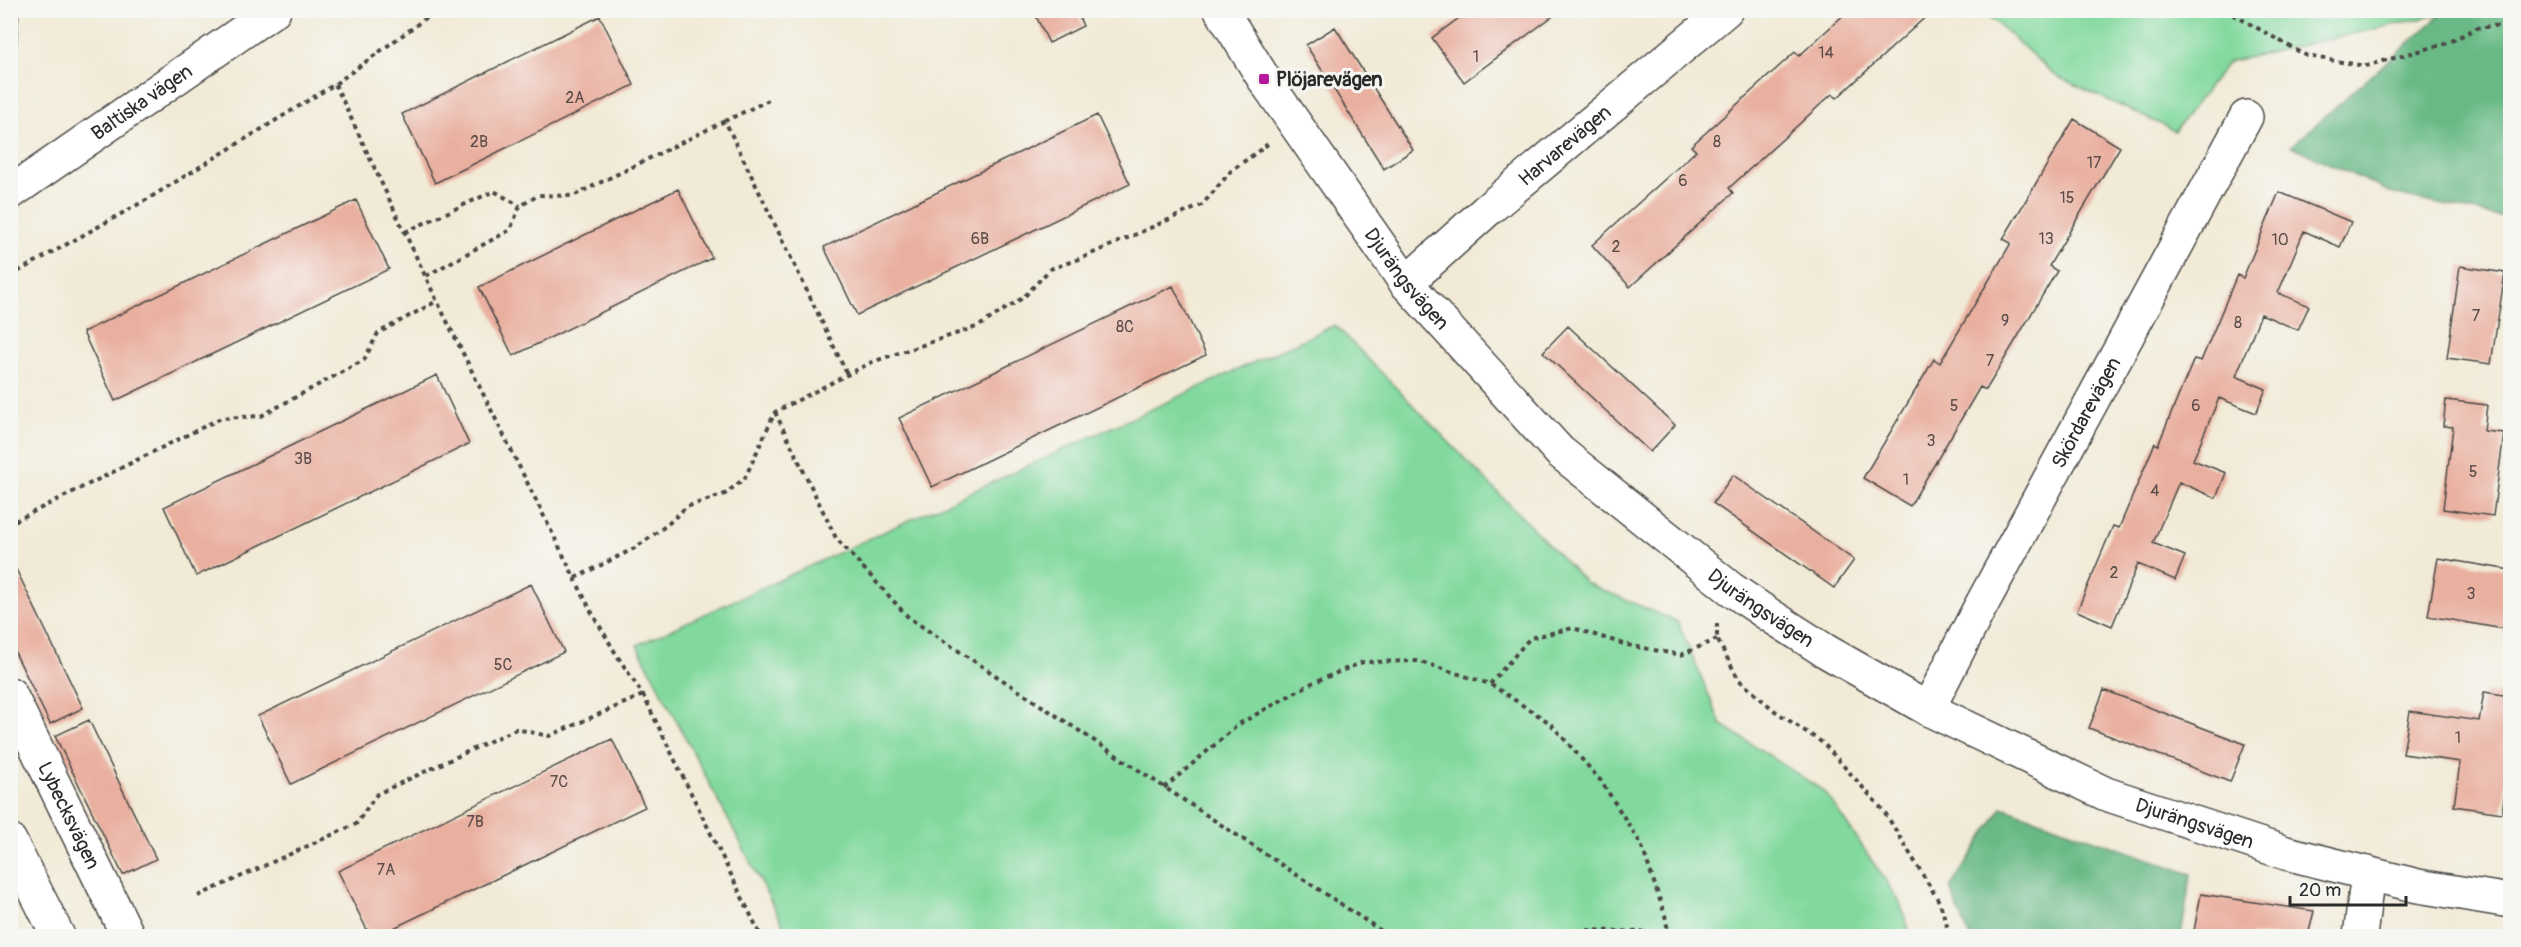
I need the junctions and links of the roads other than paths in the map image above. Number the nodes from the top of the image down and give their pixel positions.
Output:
1 (274, 10) edge
2 (1221, 10) edge
3 (1726, 10) edge
4 (2246, 117) dead end
5 (10, 193) edge
6 (1406, 283) junction
7 (10, 694) edge
8 (1928, 709) junction
9 (10, 841) edge
10 (2368, 873) junction
11 (2511, 902) edge
12 (57, 936) edge
13 (128, 936) edge
14 (2360, 936) edge

1 - 5 street, Baltiska vägen
2 - 6 street, Djurängsvägen
3 - 6 street, Harvarevägen
4 - 8 street, Skördarevägen
6 - 8 street, Djurängsvägen
7 - 13 street, Lybecksvägen
8 - 10 street, Djurängsvägen
9 - 12 street
10 - 11 street, Djurängsvägen
10 - 14 street

